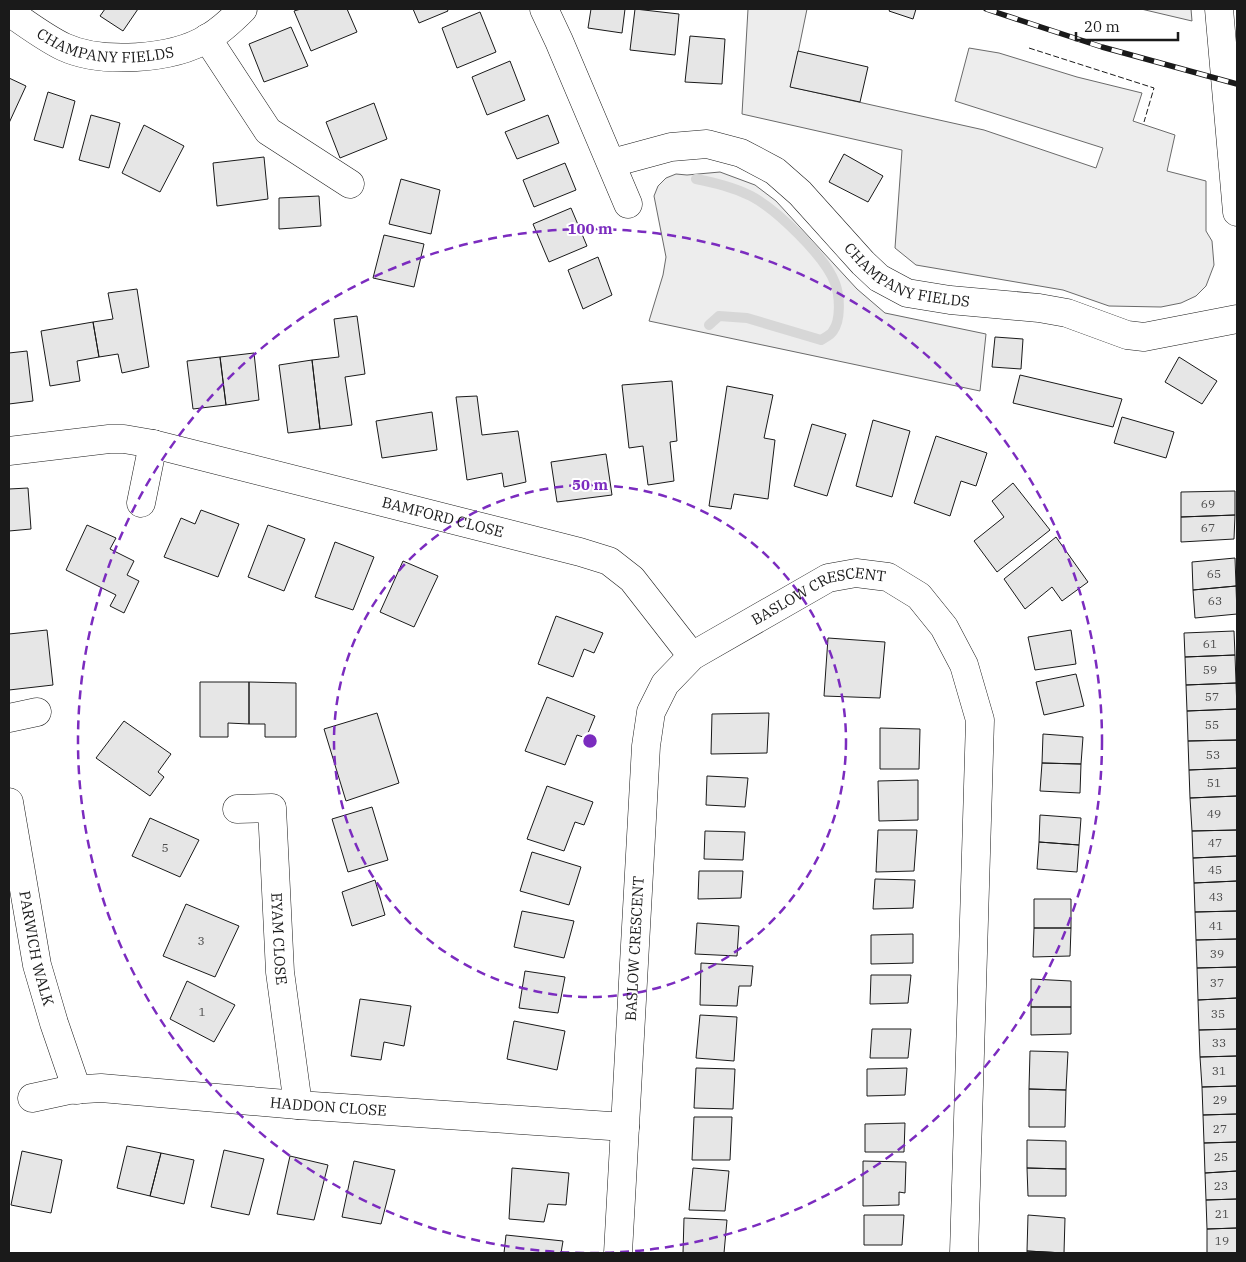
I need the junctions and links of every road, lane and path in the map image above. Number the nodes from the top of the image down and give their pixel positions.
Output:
1 (243, 9) edge
2 (544, 9) edge
3 (1219, 9) edge
4 (9, 12) edge
5 (207, 38) junction
6 (612, 163) junction
7 (350, 184) dead end
8 (628, 204) dead end
9 (1237, 212) edge
10 (1237, 319) edge
11 (153, 444) junction
12 (9, 451) edge
13 (141, 503) dead end
14 (692, 656) junction
15 (37, 712) dead end
16 (9, 718) edge
17 (9, 802) edge
18 (237, 809) dead end
19 (77, 1090) junction
20 (32, 1098) dead end
21 (298, 1105) junction
22 (625, 1127) junction
23 (618, 1253) edge
24 (964, 1253) edge

1 - 5 street, CHAMPANY FIELDS
2 - 6 street
3 - 9 street
4 - 5 street, CHAMPANY FIELDS
5 - 7 street
6 - 8 street
6 - 10 street, CHAMPANY FIELDS
11 - 12 street, BAMFORD CLOSE
11 - 13 street
11 - 14 street, BAMFORD CLOSE
14 - 22 street, BASLOW CRESCENT
14 - 24 street, BASLOW CRESCENT
15 - 16 street
17 - 19 street, PARWICH WALK
18 - 21 street, EYAM CLOSE
19 - 20 street, HADDON CLOSE
19 - 21 street, HADDON CLOSE
21 - 22 street, HADDON CLOSE
22 - 23 street, BASLOW CRESCENT

